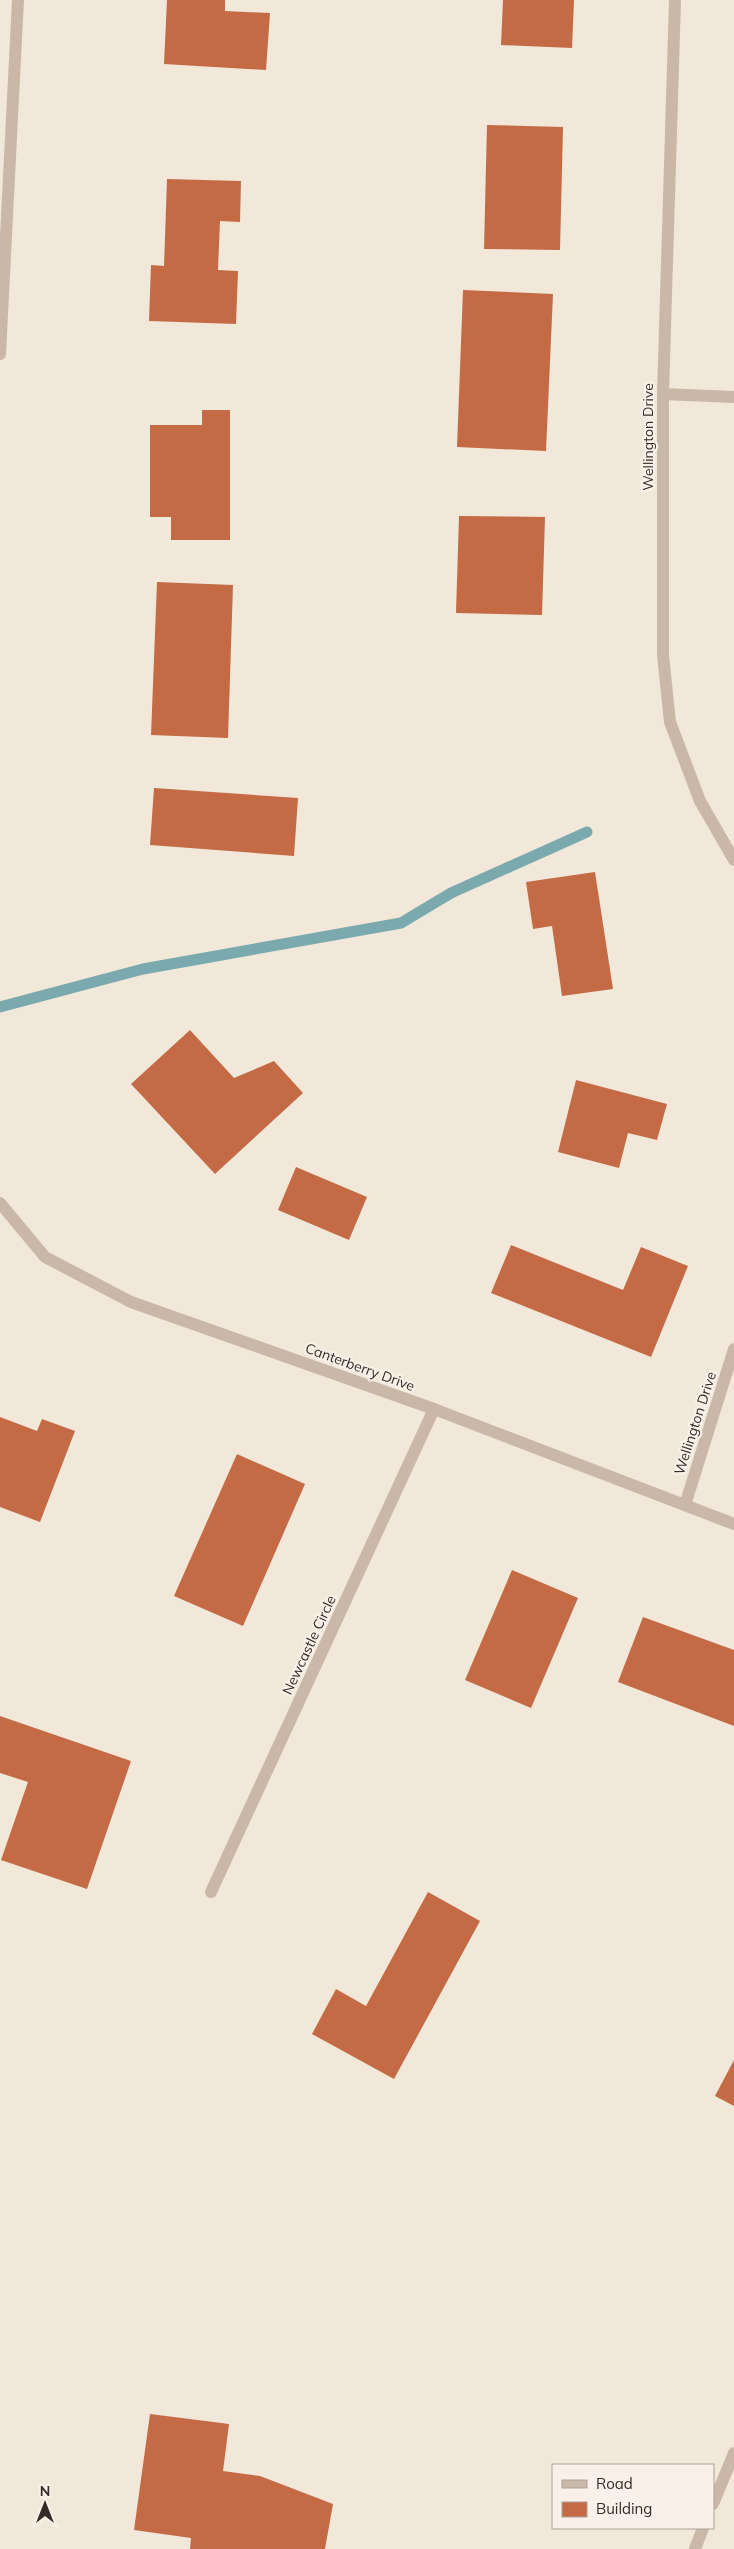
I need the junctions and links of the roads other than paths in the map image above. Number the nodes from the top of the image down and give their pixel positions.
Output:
1 (18, 0) edge
2 (675, 0) edge
3 (0, 354) edge
4 (662, 394) junction
5 (734, 396) edge
6 (734, 860) edge
7 (0, 1203) edge
8 (734, 1349) edge
9 (434, 1409) junction
10 (685, 1505) junction
11 (734, 1524) edge
12 (212, 1892) dead end
13 (734, 2453) edge
14 (714, 2502) edge
15 (703, 2529) edge
16 (694, 2549) edge

1 - 3 street
2 - 4 street, Wellington Drive
4 - 5 street
4 - 6 street, Wellington Drive
7 - 9 street, Canterberry Drive
8 - 10 street, Wellington Drive
9 - 10 street, Canterberry Drive
9 - 12 street, Newcastle Circle
10 - 11 street, Canterberry Drive
13 - 14 street
15 - 16 street

